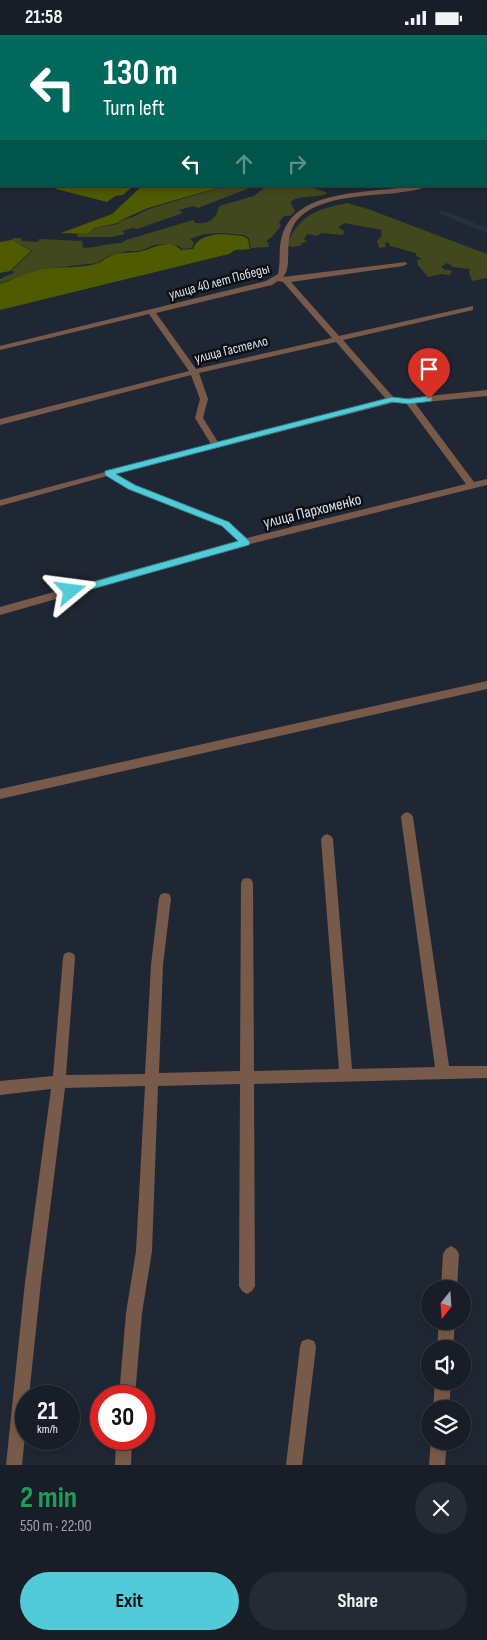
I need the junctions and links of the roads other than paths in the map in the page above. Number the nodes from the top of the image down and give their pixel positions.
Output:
1 (416, 187) edge
2 (403, 264) dead end
3 (282, 279) junction
4 (470, 308) dead end
5 (151, 312) junction
6 (337, 338) junction
7 (0, 348) edge
8 (194, 373) junction
9 (487, 393) edge
10 (392, 400) junction
11 (409, 401) junction
12 (0, 422) edge
13 (216, 445) junction
14 (108, 473) junction
15 (487, 482) edge
16 (471, 485) junction
17 (0, 503) edge
18 (245, 542) junction
19 (0, 611) edge
20 (487, 685) edge
21 (0, 794) edge
22 (407, 817) dead end
23 (327, 839) dead end
24 (247, 883) dead end
25 (165, 898) dead end
26 (69, 957) dead end
27 (487, 1072) edge
28 (443, 1074) junction
29 (346, 1075) junction
30 (248, 1077) junction
31 (152, 1079) junction
32 (59, 1082) junction
33 (0, 1088) edge
34 (451, 1254) dead end
35 (450, 1280) edge
36 (247, 1286) dead end
37 (308, 1347) dead end
38 (128, 1385) edge
39 (124, 1450) edge
40 (438, 1450) edge
41 (14, 1465) edge
42 (123, 1465) edge
43 (294, 1465) edge
44 (437, 1465) edge

1 - 3 street, улица 40 лет Победы
2 - 3 street
3 - 5 street, улица 40 лет Победы
3 - 6 street
4 - 6 street, улица Гастелло
5 - 7 street, улица 40 лет Победы
5 - 8 street
6 - 8 street, улица Гастелло
6 - 10 street
8 - 12 street, улица Гастелло
8 - 13 street
9 - 11 street
10 - 11 street
10 - 13 street
11 - 16 street
13 - 14 street
14 - 17 street
14 - 18 street
15 - 16 street, улица Пархоменко
16 - 18 street, улица Пархоменко
18 - 19 street, улица Пархоменко
20 - 21 street
22 - 28 street
23 - 29 street
24 - 30 street
25 - 31 street
26 - 32 street
27 - 28 street
28 - 29 street
29 - 30 street
30 - 31 street
30 - 36 street
31 - 32 street
31 - 38 street
32 - 33 street
32 - 41 street
34 - 35 street
37 - 43 street
39 - 42 street
40 - 44 street

